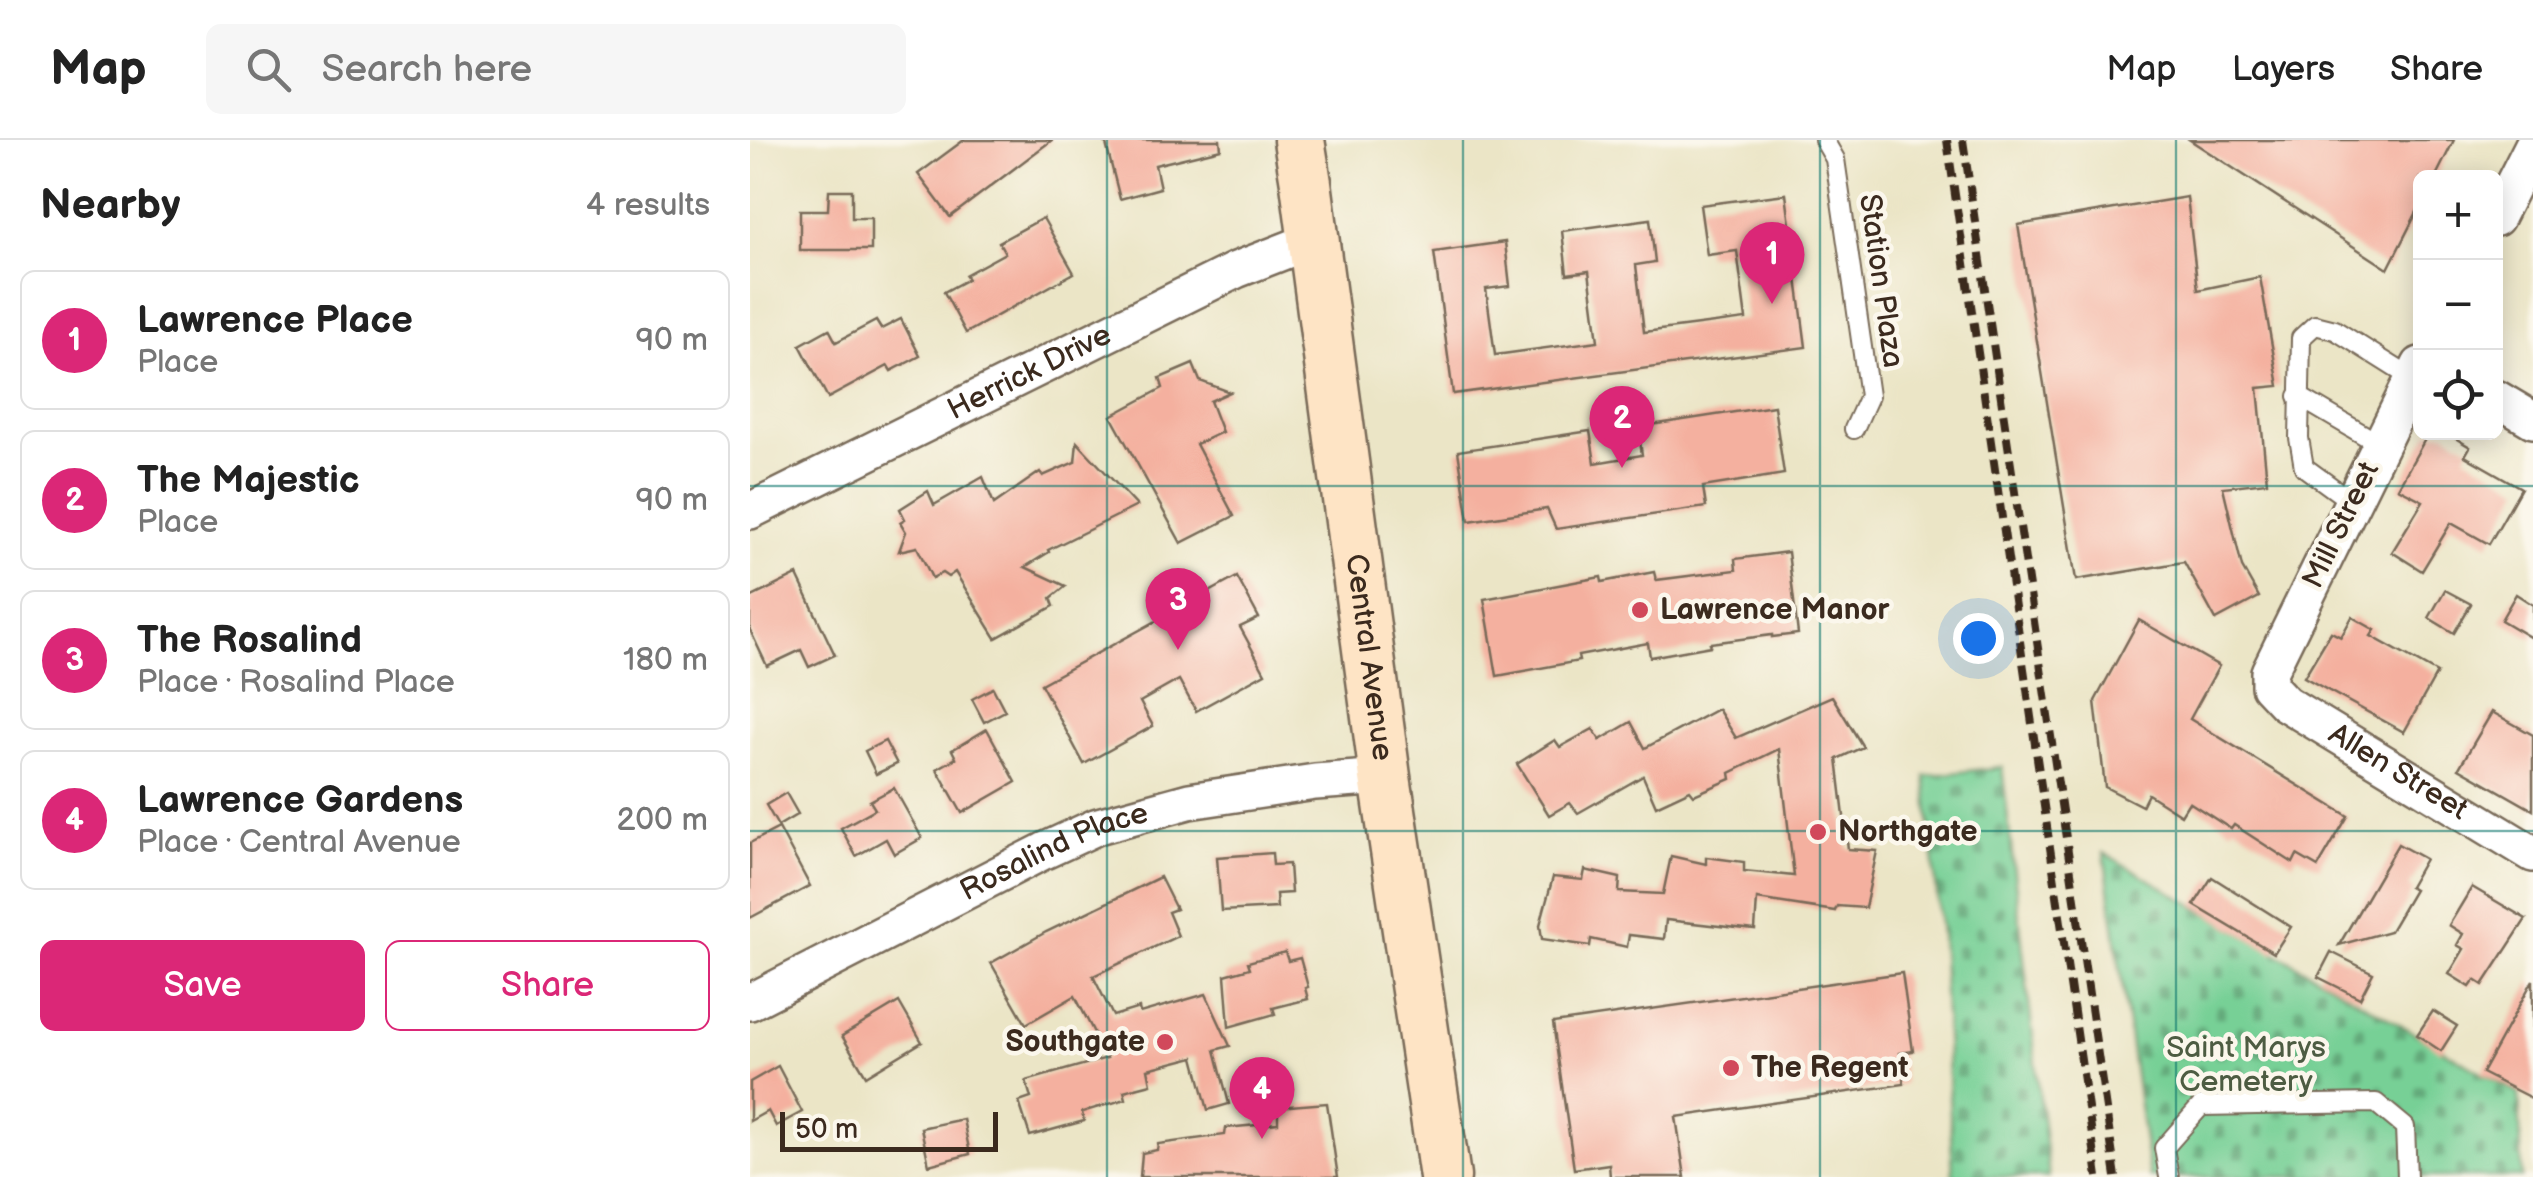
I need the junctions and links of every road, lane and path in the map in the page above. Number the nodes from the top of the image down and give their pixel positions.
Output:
1 (1299, 140) edge
2 (1824, 140) edge
3 (2533, 145) edge
4 (2503, 204) edge
5 (1313, 240) junction
6 (2413, 370) edge
7 (2413, 380) edge
8 (2298, 396) junction
9 (2503, 402) edge
10 (2533, 420) edge
11 (1854, 429) dead end
12 (2381, 445) junction
13 (2352, 502) junction
14 (750, 511) edge
15 (2270, 686) joint
16 (1385, 776) junction
17 (2533, 854) edge
18 (750, 1002) edge
19 (1445, 1177) edge
20 (2168, 1177) edge
21 (2406, 1177) edge

1 - 5 street, Central Avenue
2 - 11 lane, Station Plaza
3 - 4 street
5 - 14 street, Herrick Drive
5 - 16 street, Central Avenue
6 - 8 lane
7 - 12 street, Mill Street
8 - 12 lane
8 - 13 lane
9 - 10 street
12 - 13 street, Mill Street
13 - 15 street, Mill Street
15 - 17 street, Allen Street
16 - 18 street, Rosalind Place
16 - 19 street, Central Avenue
20 - 21 lane

